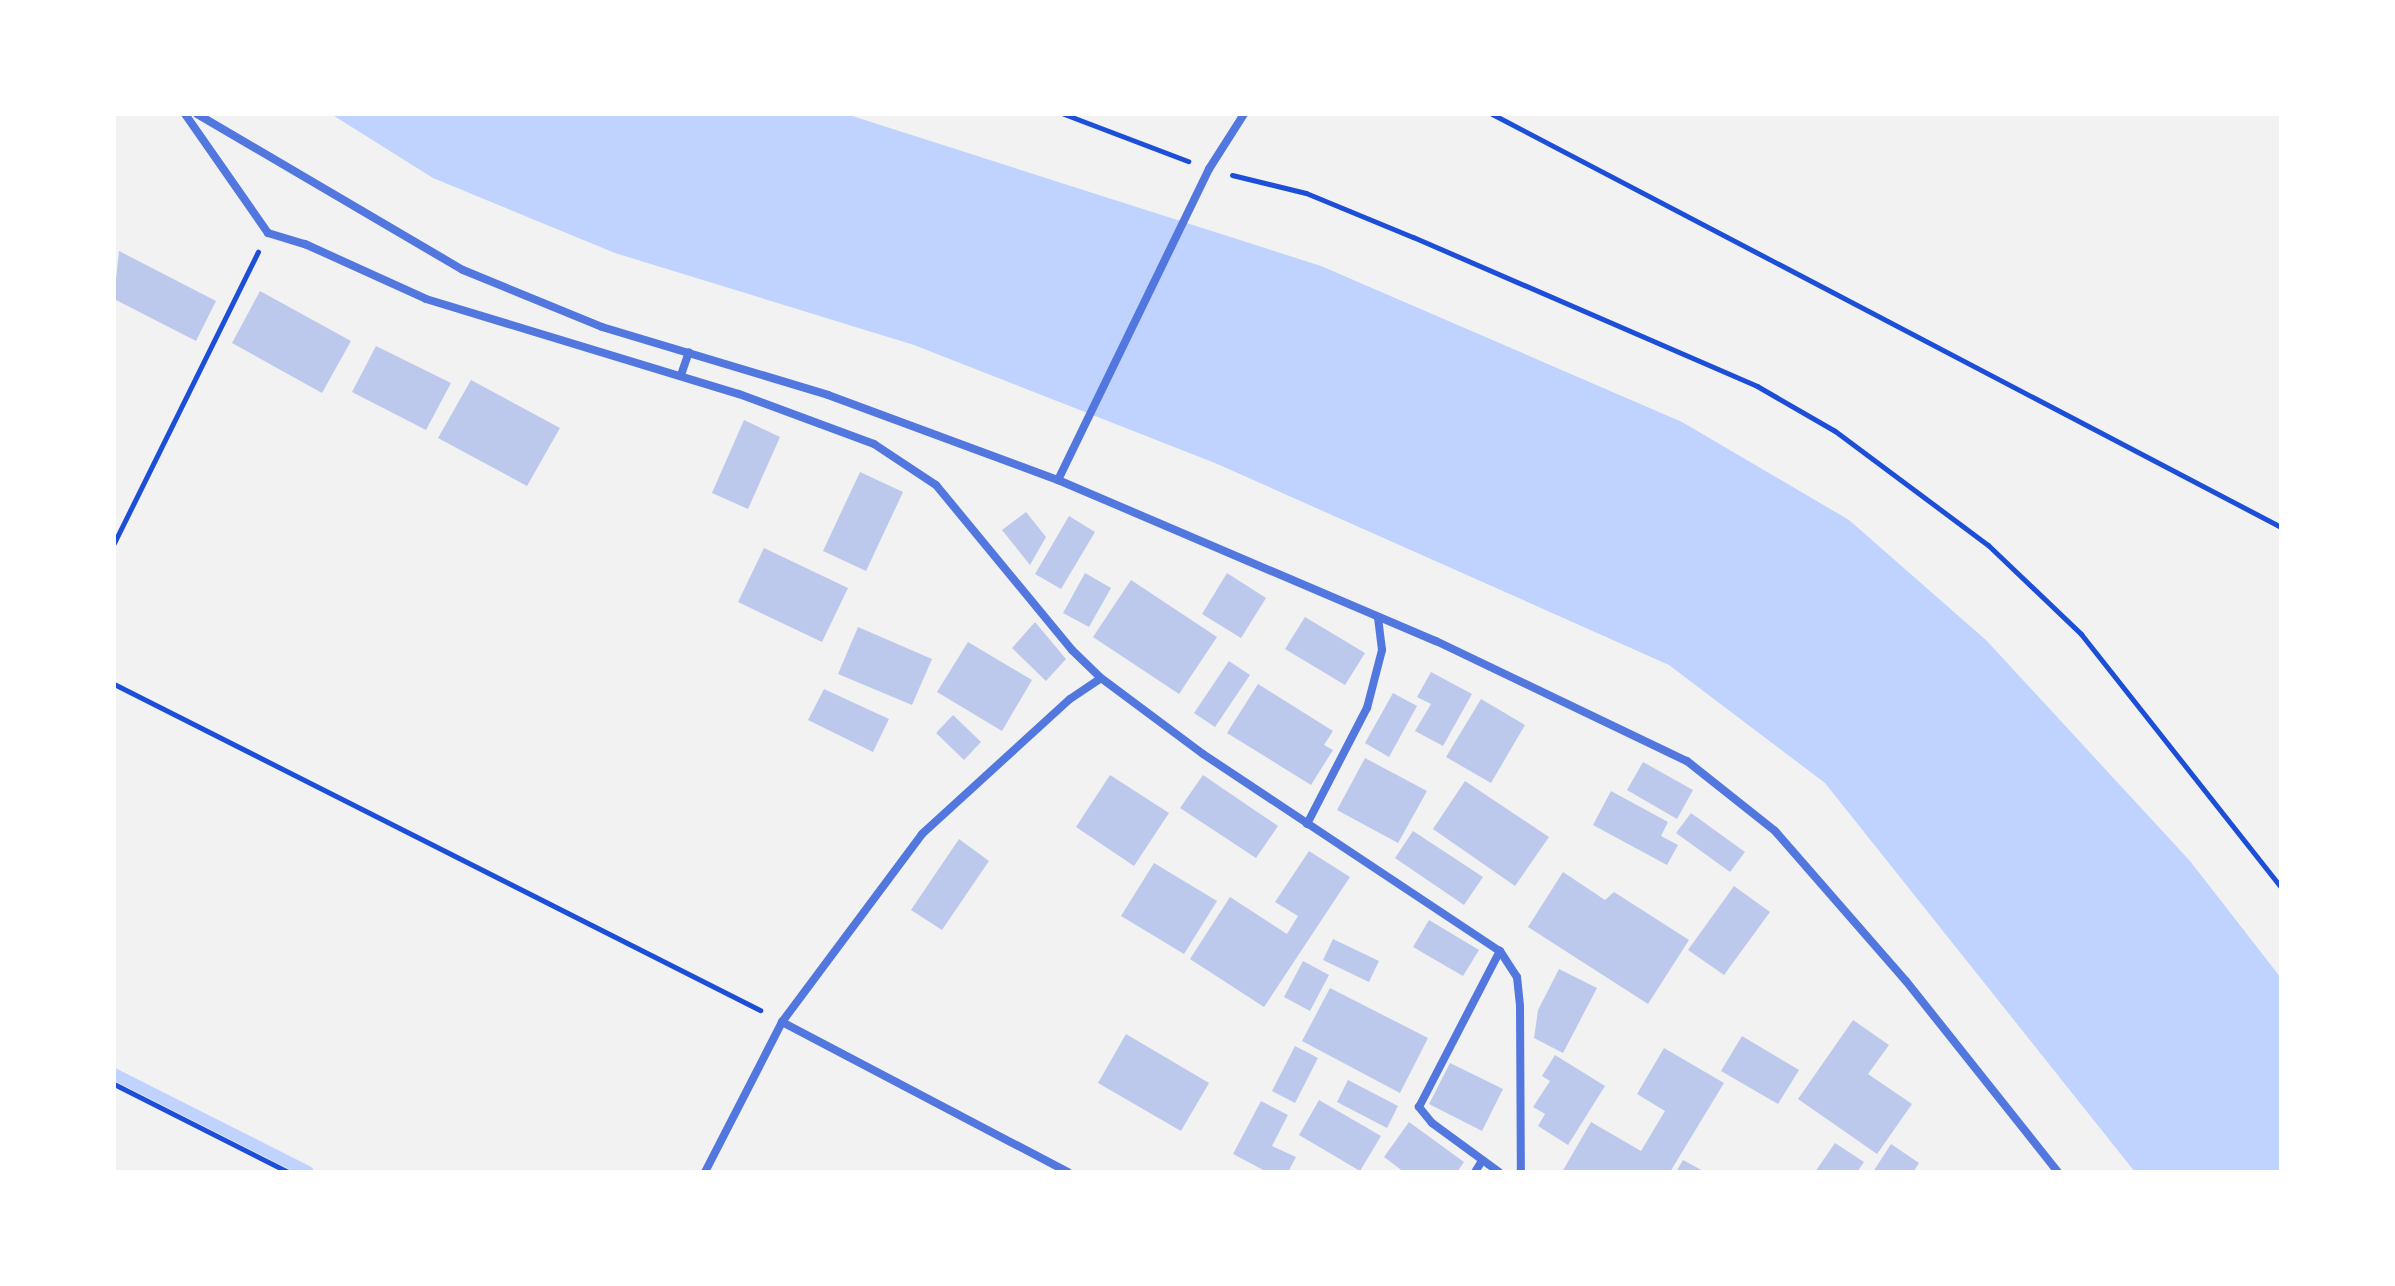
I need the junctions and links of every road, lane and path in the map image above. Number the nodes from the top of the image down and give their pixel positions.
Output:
1 (185, 114) edge
2 (197, 114) edge
3 (1064, 114) edge
4 (1244, 114) edge
5 (1492, 114) edge
6 (1209, 169) junction
7 (268, 233) junction
8 (689, 352) junction
9 (681, 375) junction
10 (1058, 480) junction
11 (2281, 527) edge
12 (114, 543) edge
13 (1378, 617) junction
14 (1101, 678) junction
15 (114, 684) edge
16 (1307, 824) junction
17 (2281, 887) edge
18 (1500, 951) junction
19 (782, 1022) junction
20 (114, 1084) edge
21 (1482, 1161) junction
22 (288, 1172) edge
23 (705, 1172) edge
24 (1068, 1172) edge
25 (1475, 1172) edge
26 (1499, 1172) edge
27 (1521, 1172) edge
28 (2058, 1172) edge

1 - 7 street
2 - 8 street
3 - 6 path
4 - 6 street
5 - 11 path
6 - 10 street
6 - 17 path
7 - 9 street
7 - 12 path
8 - 9 street
8 - 10 street
9 - 14 street
10 - 13 street
13 - 16 street
13 - 28 street
14 - 16 street
14 - 19 street
15 - 19 path
16 - 18 street
18 - 21 street
18 - 27 street
19 - 23 street
19 - 24 street
20 - 22 path
21 - 25 street
21 - 26 street

